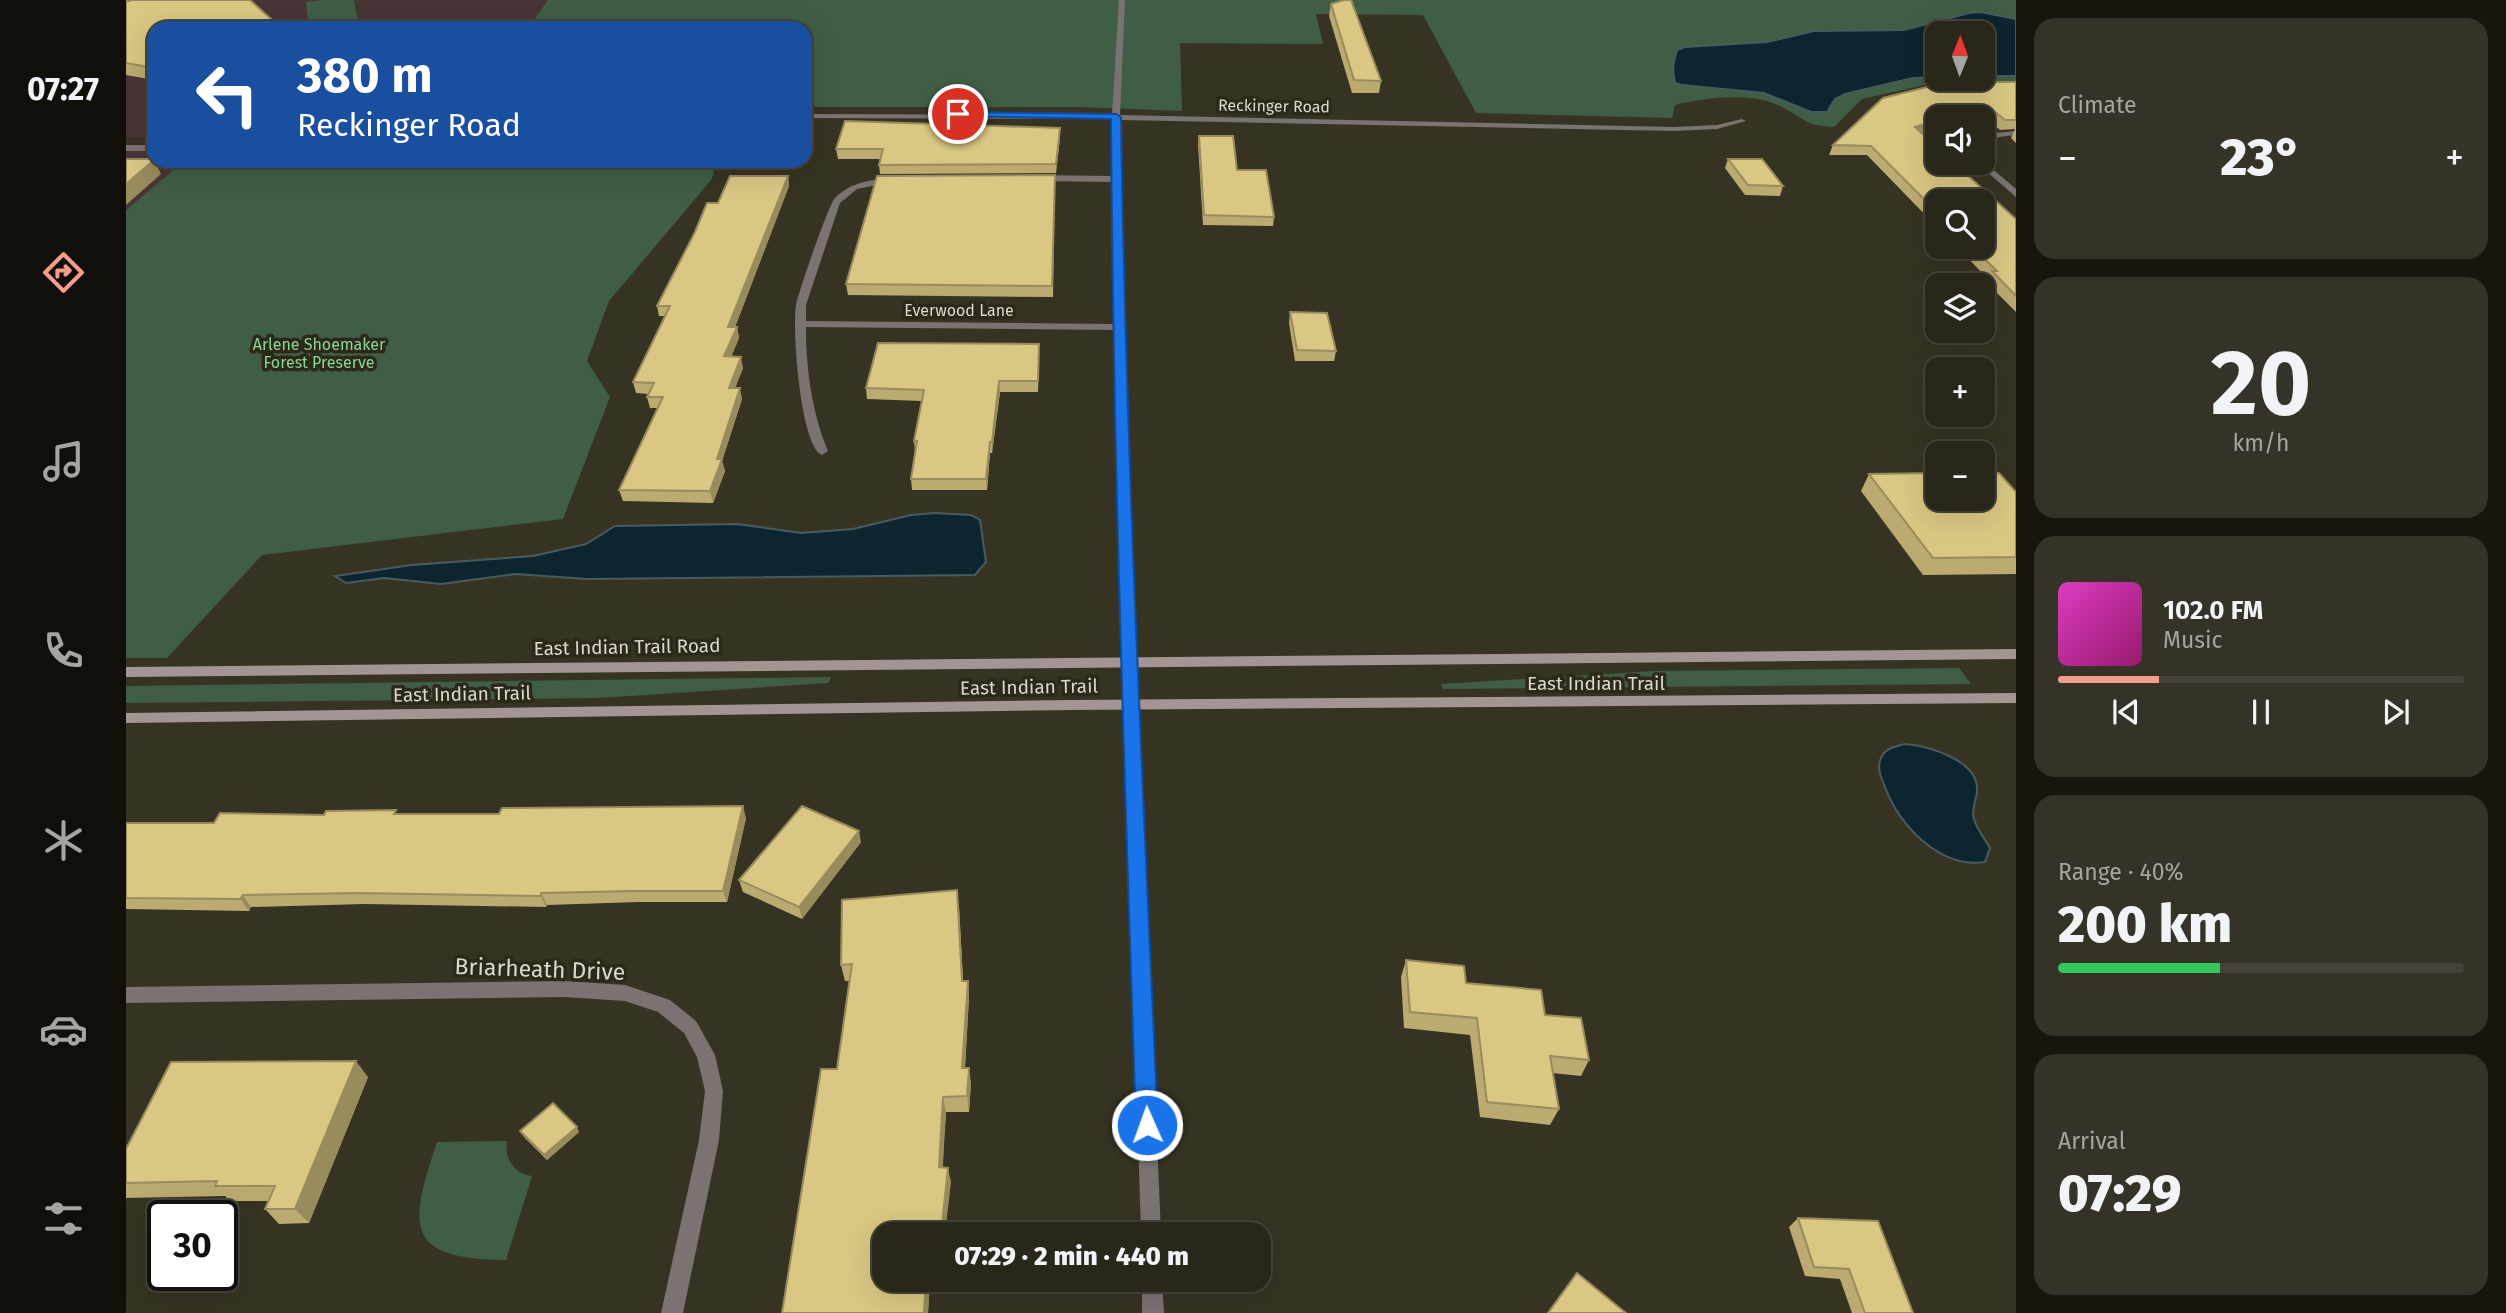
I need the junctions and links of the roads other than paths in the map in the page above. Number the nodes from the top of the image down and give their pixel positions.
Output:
1 (1122, 0) edge
2 (812, 116) edge
3 (1116, 117) junction
4 (1742, 121) dead end
5 (2016, 133) edge
6 (1995, 136) edge
7 (126, 148) edge
8 (147, 148) edge
9 (1995, 175) edge
10 (911, 178) edge
11 (1021, 178) edge
12 (1116, 179) junction
13 (2016, 194) edge
14 (800, 324) junction
15 (1118, 327) junction
16 (822, 451) dead end
17 (2016, 654) edge
18 (1129, 662) junction
19 (126, 672) edge
20 (2016, 698) edge
21 (1131, 705) junction
22 (126, 718) edge
23 (126, 995) edge
24 (1151, 1222) edge
25 (1152, 1292) edge
26 (672, 1313) edge
27 (1153, 1313) edge

1 - 3 street
2 - 3 street, Reckinger Road
3 - 4 street, Reckinger Road
3 - 12 street
5 - 6 street
7 - 8 street
9 - 13 street
10 - 14 street
11 - 12 street
12 - 15 street
14 - 15 street, Everwood Lane
14 - 16 street
15 - 18 street
17 - 18 main road, East Indian Trail
18 - 19 main road, East Indian Trail Road
18 - 21 street
20 - 21 main road, East Indian Trail
21 - 22 main road, East Indian Trail
21 - 24 street
23 - 26 street, Briarheath Drive
25 - 27 street

